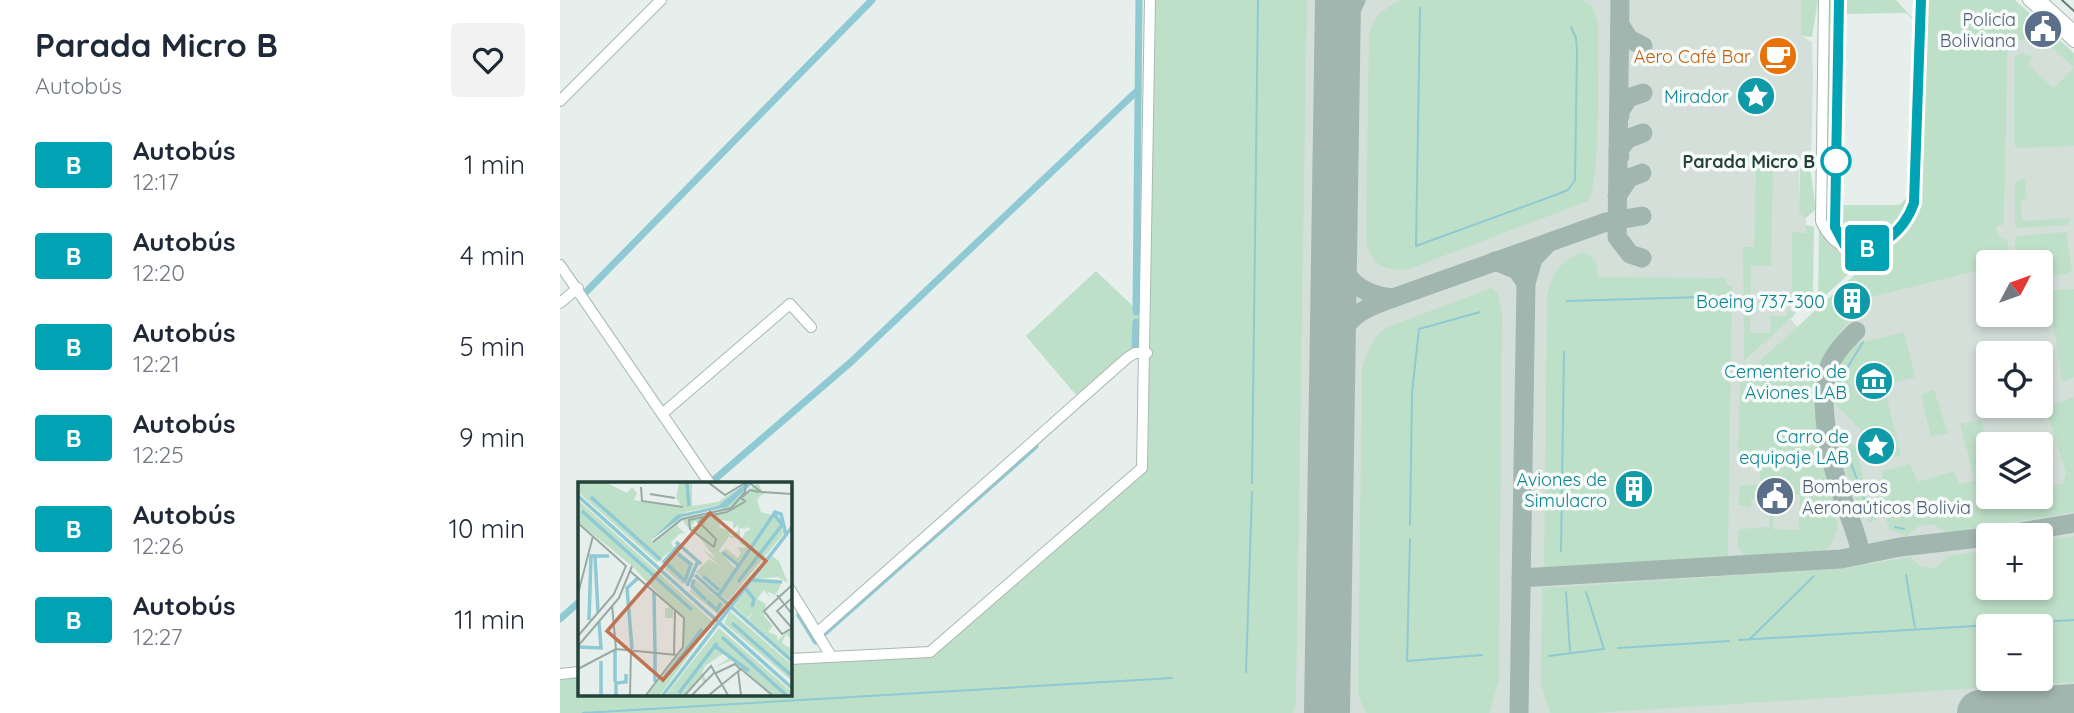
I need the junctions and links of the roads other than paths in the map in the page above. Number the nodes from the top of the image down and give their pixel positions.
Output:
1 (661, 0) edge
2 (1150, 0) edge
3 (1824, 0) edge
4 (1921, 0) edge
5 (2028, 0) edge
6 (2041, 0) edge
7 (2074, 30) edge
8 (2074, 42) edge
9 (560, 102) edge
10 (560, 265) edge
11 (578, 288) junction
12 (560, 303) edge
13 (811, 327) dead end
14 (1147, 353) junction
15 (662, 414) junction
16 (709, 482) edge
17 (791, 591) edge
18 (817, 632) junction
19 (831, 656) junction
20 (791, 659) edge
21 (578, 672) edge
22 (560, 674) edge

1 - 9 street
2 - 14 street
3 - 4 street
5 - 8 street
6 - 7 street
10 - 11 street
11 - 12 street
11 - 15 street
13 - 15 street
14 - 18 street
14 - 19 street
15 - 16 street
17 - 18 street
18 - 19 street
19 - 20 street
21 - 22 street

